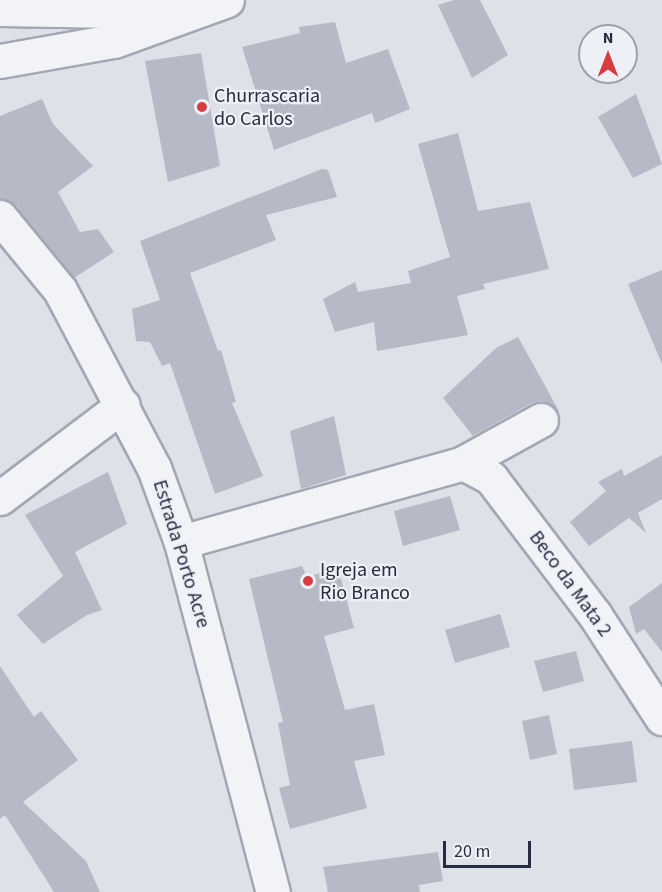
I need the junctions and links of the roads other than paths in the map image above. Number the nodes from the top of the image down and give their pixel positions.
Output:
1 (227, 0) edge
2 (0, 9) edge
3 (184, 13) junction
4 (0, 60) edge
5 (0, 217) edge
6 (123, 405) junction
7 (541, 420) dead end
8 (463, 463) junction
9 (0, 498) edge
10 (181, 542) junction
11 (662, 718) edge
12 (273, 892) edge

1 - 3 street
2 - 3 street
3 - 4 street
5 - 6 street, Estrada Porto Acre
6 - 9 street
6 - 10 street, Estrada Porto Acre
7 - 8 street
8 - 10 street
8 - 11 street, Beco da Mata 2
10 - 12 street, Estrada Porto Acre

